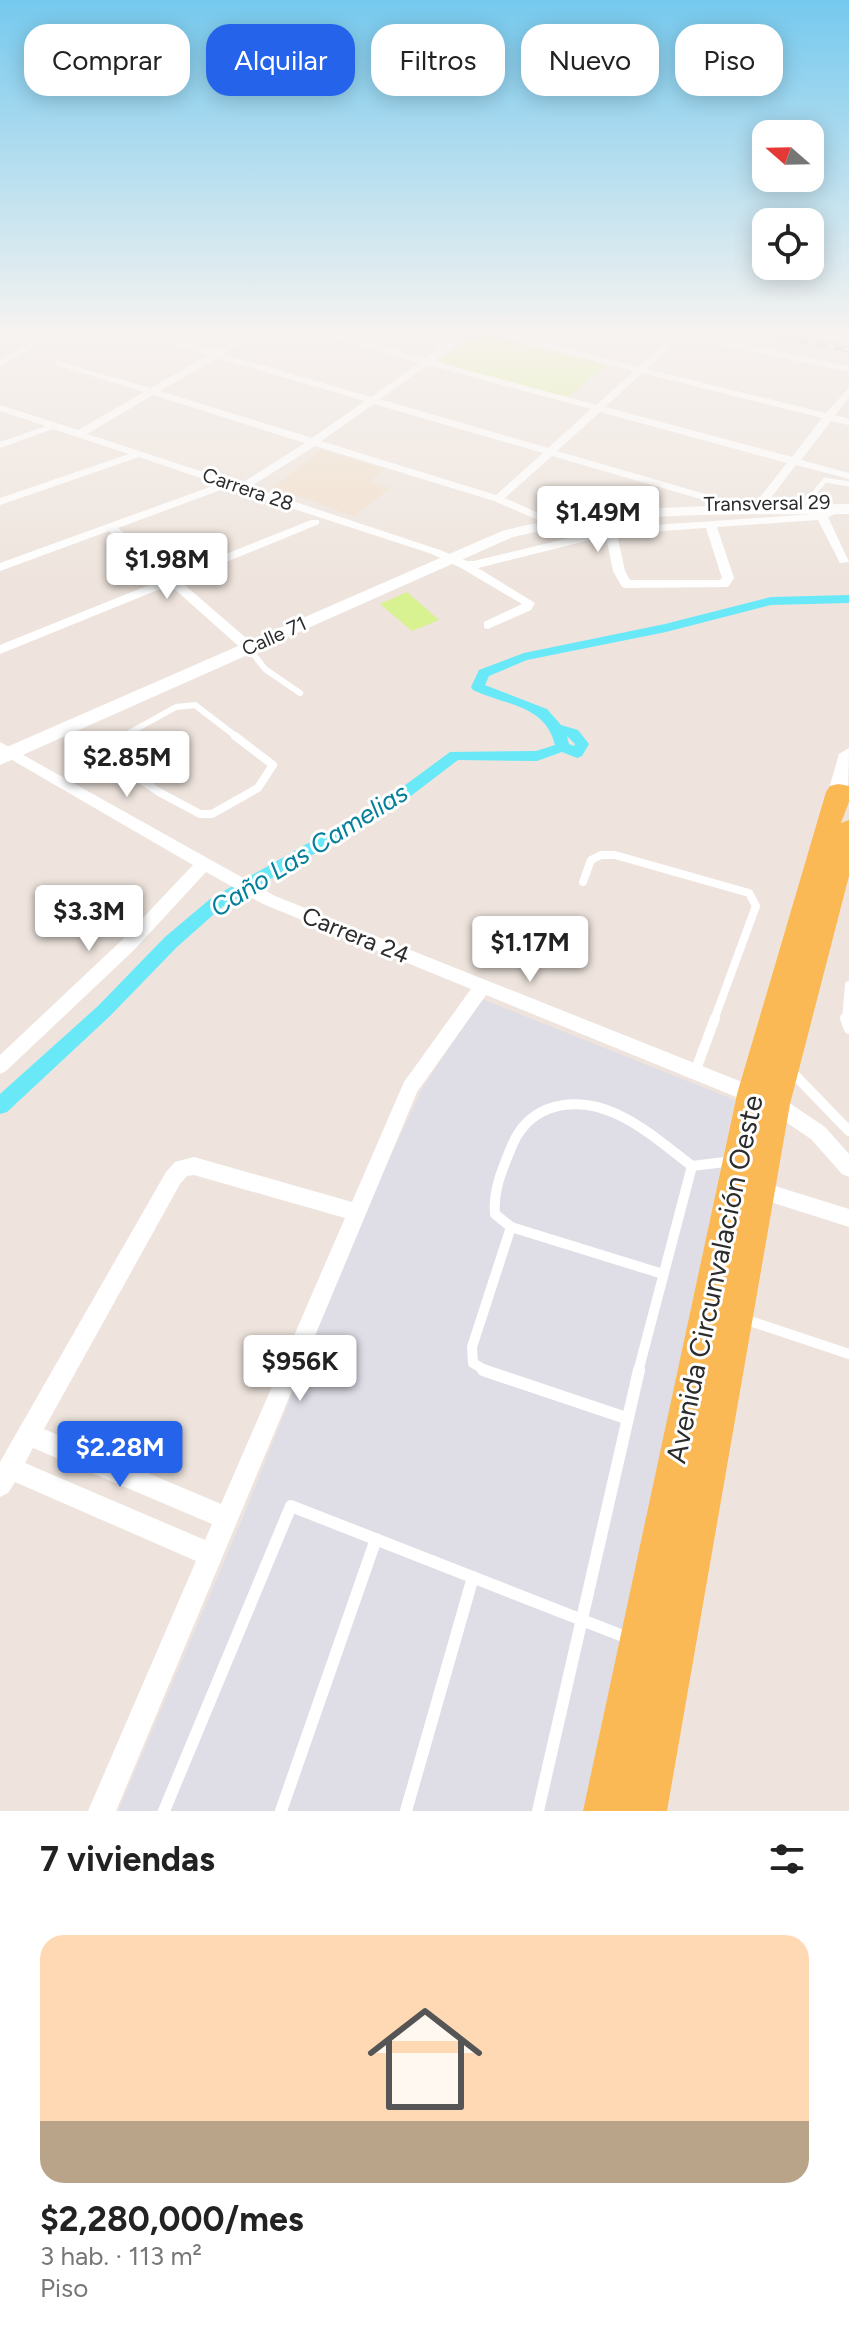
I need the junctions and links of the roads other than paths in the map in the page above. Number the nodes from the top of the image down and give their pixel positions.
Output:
1 (0, 416) edge
2 (24, 416) edge
3 (111, 416) edge
4 (228, 416) edge
5 (350, 416) edge
6 (431, 416) edge
7 (590, 416) edge
8 (621, 416) edge
9 (823, 416) edge
10 (829, 417) junction
11 (849, 422) edge
12 (48, 429) junction
13 (81, 433) junction
14 (312, 443) junction
15 (0, 445) edge
16 (551, 450) junction
17 (142, 453) junction
18 (129, 458) junction
19 (796, 462) junction
20 (849, 476) edge
21 (849, 484) edge
22 (230, 488) junction
23 (498, 499) junction
24 (0, 502) edge
25 (722, 502) junction
26 (762, 502) junction
27 (807, 502) junction
28 (846, 507) edge
29 (822, 516) junction
30 (546, 520) junction
31 (315, 522) junction
32 (710, 523) junction
33 (111, 527) junction
34 (611, 531) junction
35 (441, 559) junction
36 (844, 561) dead end
37 (0, 567) edge
38 (172, 581) junction
39 (488, 625) dead end
40 (243, 643) junction
41 (0, 650) edge
42 (300, 693) dead end
43 (2, 751) edge
44 (849, 754) edge
45 (106, 756) junction
46 (63, 785) junction
47 (844, 805) edge
48 (203, 865) junction
49 (583, 882) dead end
50 (849, 985) edge
51 (482, 987) junction
52 (848, 1007) edge
53 (849, 1029) edge
54 (785, 1064) junction
55 (0, 1066) edge
56 (695, 1072) junction
57 (763, 1099) junction
58 (849, 1131) edge
59 (692, 1166) junction
60 (849, 1168) edge
61 (748, 1175) junction
62 (355, 1212) junction
63 (849, 1218) edge
64 (511, 1227) junction
65 (663, 1274) junction
66 (735, 1316) junction
67 (849, 1354) edge
68 (626, 1418) junction
69 (28, 1434) junction
70 (5, 1476) edge
71 (225, 1518) junction
72 (376, 1539) junction
73 (211, 1555) junction
74 (473, 1577) junction
75 (581, 1620) junction
76 (640, 1643) junction
77 (102, 1811) edge
78 (164, 1811) edge
79 (281, 1811) edge
80 (406, 1811) edge
81 (538, 1811) edge
82 (605, 1811) edge
83 (645, 1811) edge

1 - 12 street, Carrera 28
2 - 13 street, Carrera 28
3 - 13 street
4 - 14 street
5 - 14 street
6 - 16 street
7 - 16 street
8 - 19 street
9 - 10 street
10 - 11 street
10 - 19 street
12 - 15 street
12 - 18 street, Carrera 28
13 - 17 street, Carrera 28
14 - 22 street
14 - 23 street
16 - 23 street
16 - 25 street
17 - 18 street
17 - 22 street, Carrera 28
18 - 22 street, Carrera 28
18 - 24 street
19 - 20 street
19 - 26 street
21 - 27 lane
22 - 31 street, Carrera 28
22 - 33 street
22 - 35 street, Carrera 28
23 - 30 street
25 - 26 main road, Transversal 29
25 - 30 main road, Transversal 29
26 - 27 main road, Transversal 29
27 - 28 main road, Transversal 29
28 - 29 street
28 - 30 main road, Transversal 29
29 - 32 street
29 - 36 street
30 - 35 main road, Calle 71
31 - 35 street, Carrera 28
31 - 38 street
32 - 34 street
32 - 34 street
33 - 37 street
33 - 38 street
34 - 35 street
35 - 39 street
35 - 40 main road, Calle 71
38 - 40 street
38 - 41 street
40 - 42 lane
40 - 43 main road, Calle 71
43 - 46 street, Carrera 24
44 - 47 main road, Avenida Circunvalación Oeste
45 - 45 lane
45 - 46 lane
46 - 48 street, Carrera 24
47 - 54 main road, Avenida Circunvalación Oeste
47 - 57 main road, Avenida Circunvalación Oeste
48 - 51 street, Carrera 24
48 - 55 street
49 - 56 lane
50 - 52 lane
51 - 56 street, Carrera 24
51 - 62 street
52 - 53 lane
54 - 57 main road, Avenida Circunvalación Oeste
54 - 58 lane
56 - 57 street, Carrera 24
57 - 60 street, Carrera 24
57 - 61 main road, Avenida Circunvalación Oeste
59 - 61 lane
59 - 64 lane
59 - 65 lane
61 - 63 street
61 - 66 main road, Avenida Circunvalación Oeste
61 - 76 main road, Avenida Circunvalación Oeste
62 - 69 street
62 - 71 street
64 - 65 lane
64 - 68 lane
65 - 68 lane
66 - 67 lane
66 - 83 main road, Avenida Circunvalación Oeste
68 - 75 lane
69 - 70 street
69 - 71 street
70 - 73 street
71 - 73 street
72 - 74 lane
72 - 78 lane
72 - 79 lane
73 - 77 street
74 - 75 lane
74 - 80 lane
75 - 76 lane
75 - 81 lane
76 - 82 main road, Avenida Circunvalación Oeste

